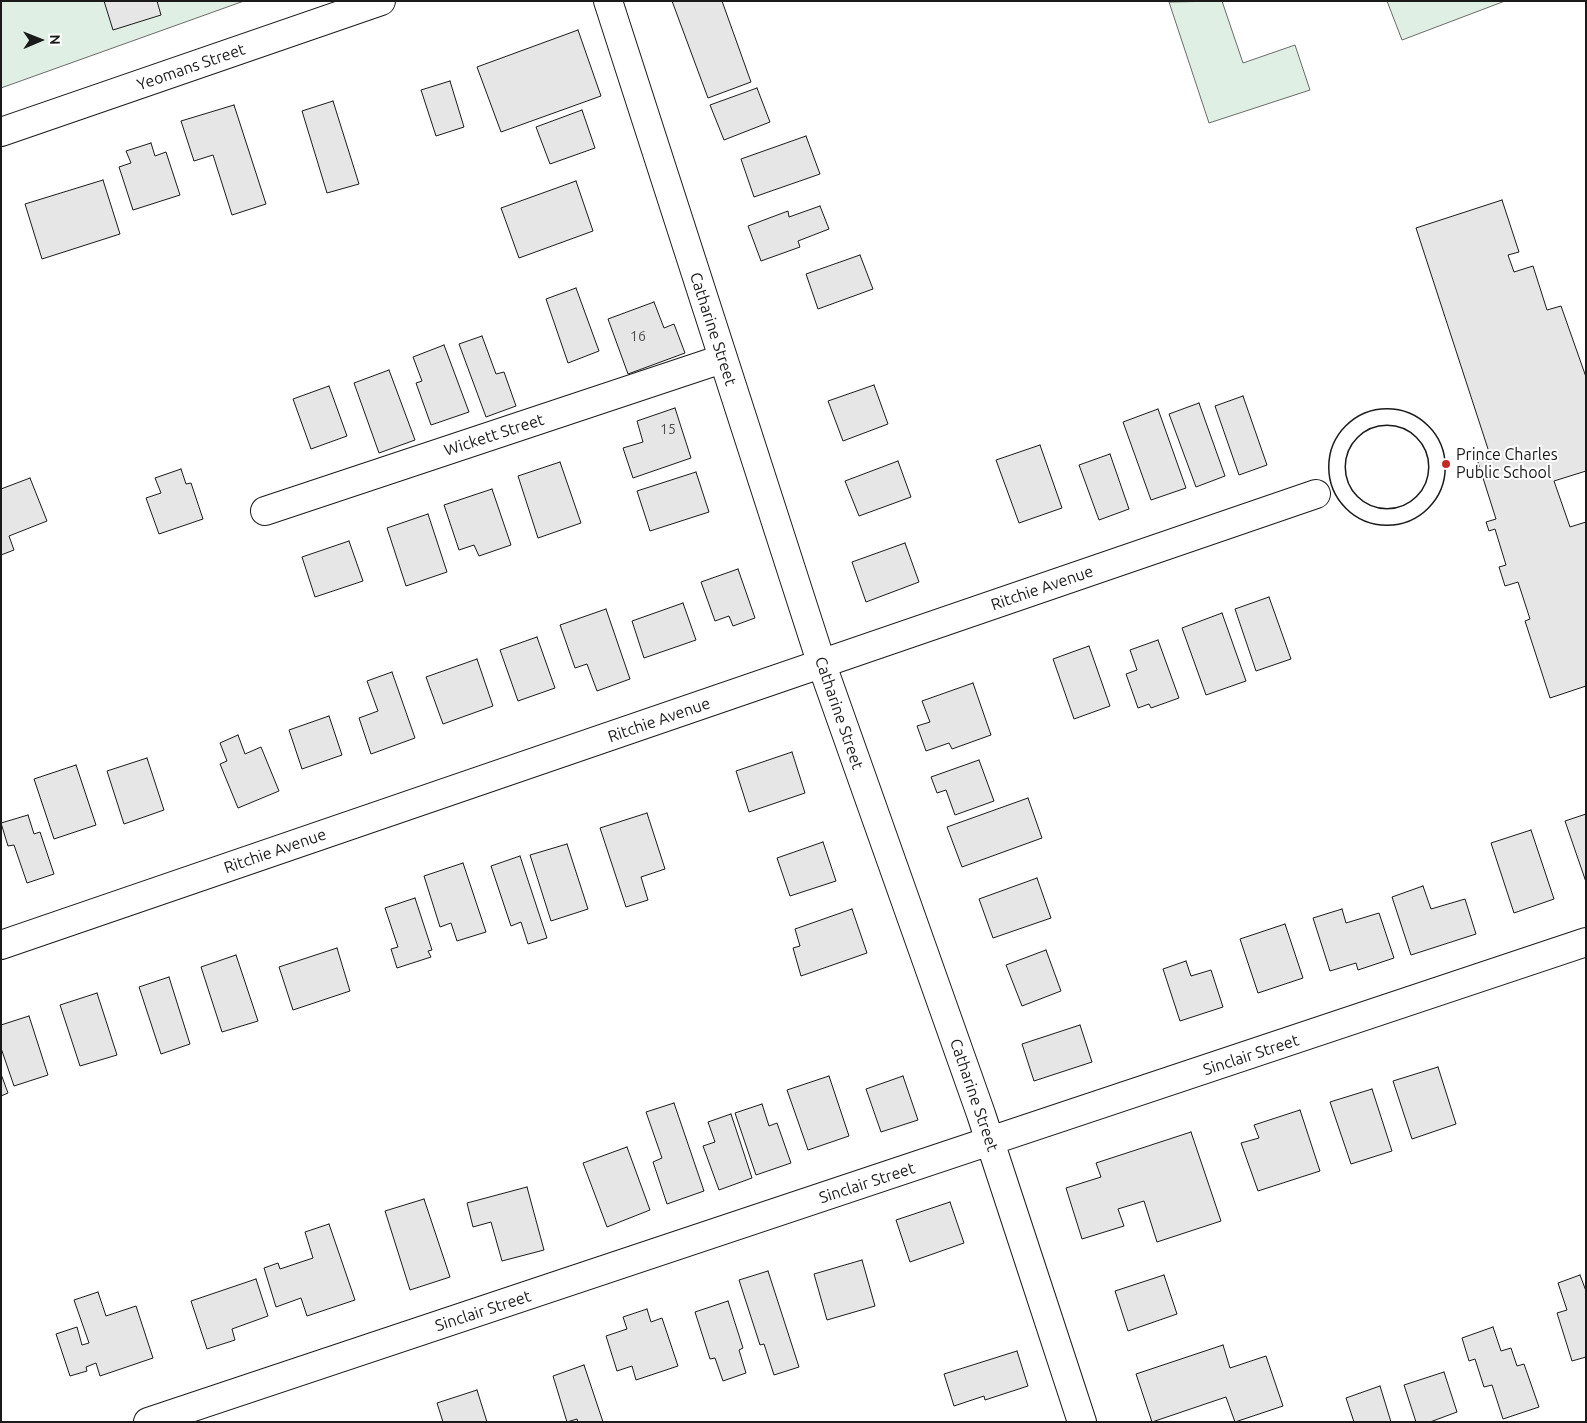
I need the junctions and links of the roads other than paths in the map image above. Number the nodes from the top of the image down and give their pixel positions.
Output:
1 (381, 1) edge
2 (608, 1) edge
3 (1, 132) edge
4 (722, 359) junction
5 (1328, 490) junction
6 (265, 511) dead end
7 (822, 665) junction
8 (1586, 942) edge
9 (1, 945) edge
10 (991, 1142) junction
11 (148, 1422) edge
12 (1082, 1422) edge

1 - 3 street, Yeomans Street
2 - 4 street, Catharine Street
4 - 6 street, Wickett Street
4 - 7 street, Catharine Street
5 - 5 lane
5 - 7 street, Ritchie Avenue
7 - 9 street, Ritchie Avenue
7 - 10 street, Catharine Street
8 - 10 street, Sinclair Street
10 - 11 street, Sinclair Street
10 - 12 street, Catharine Street

